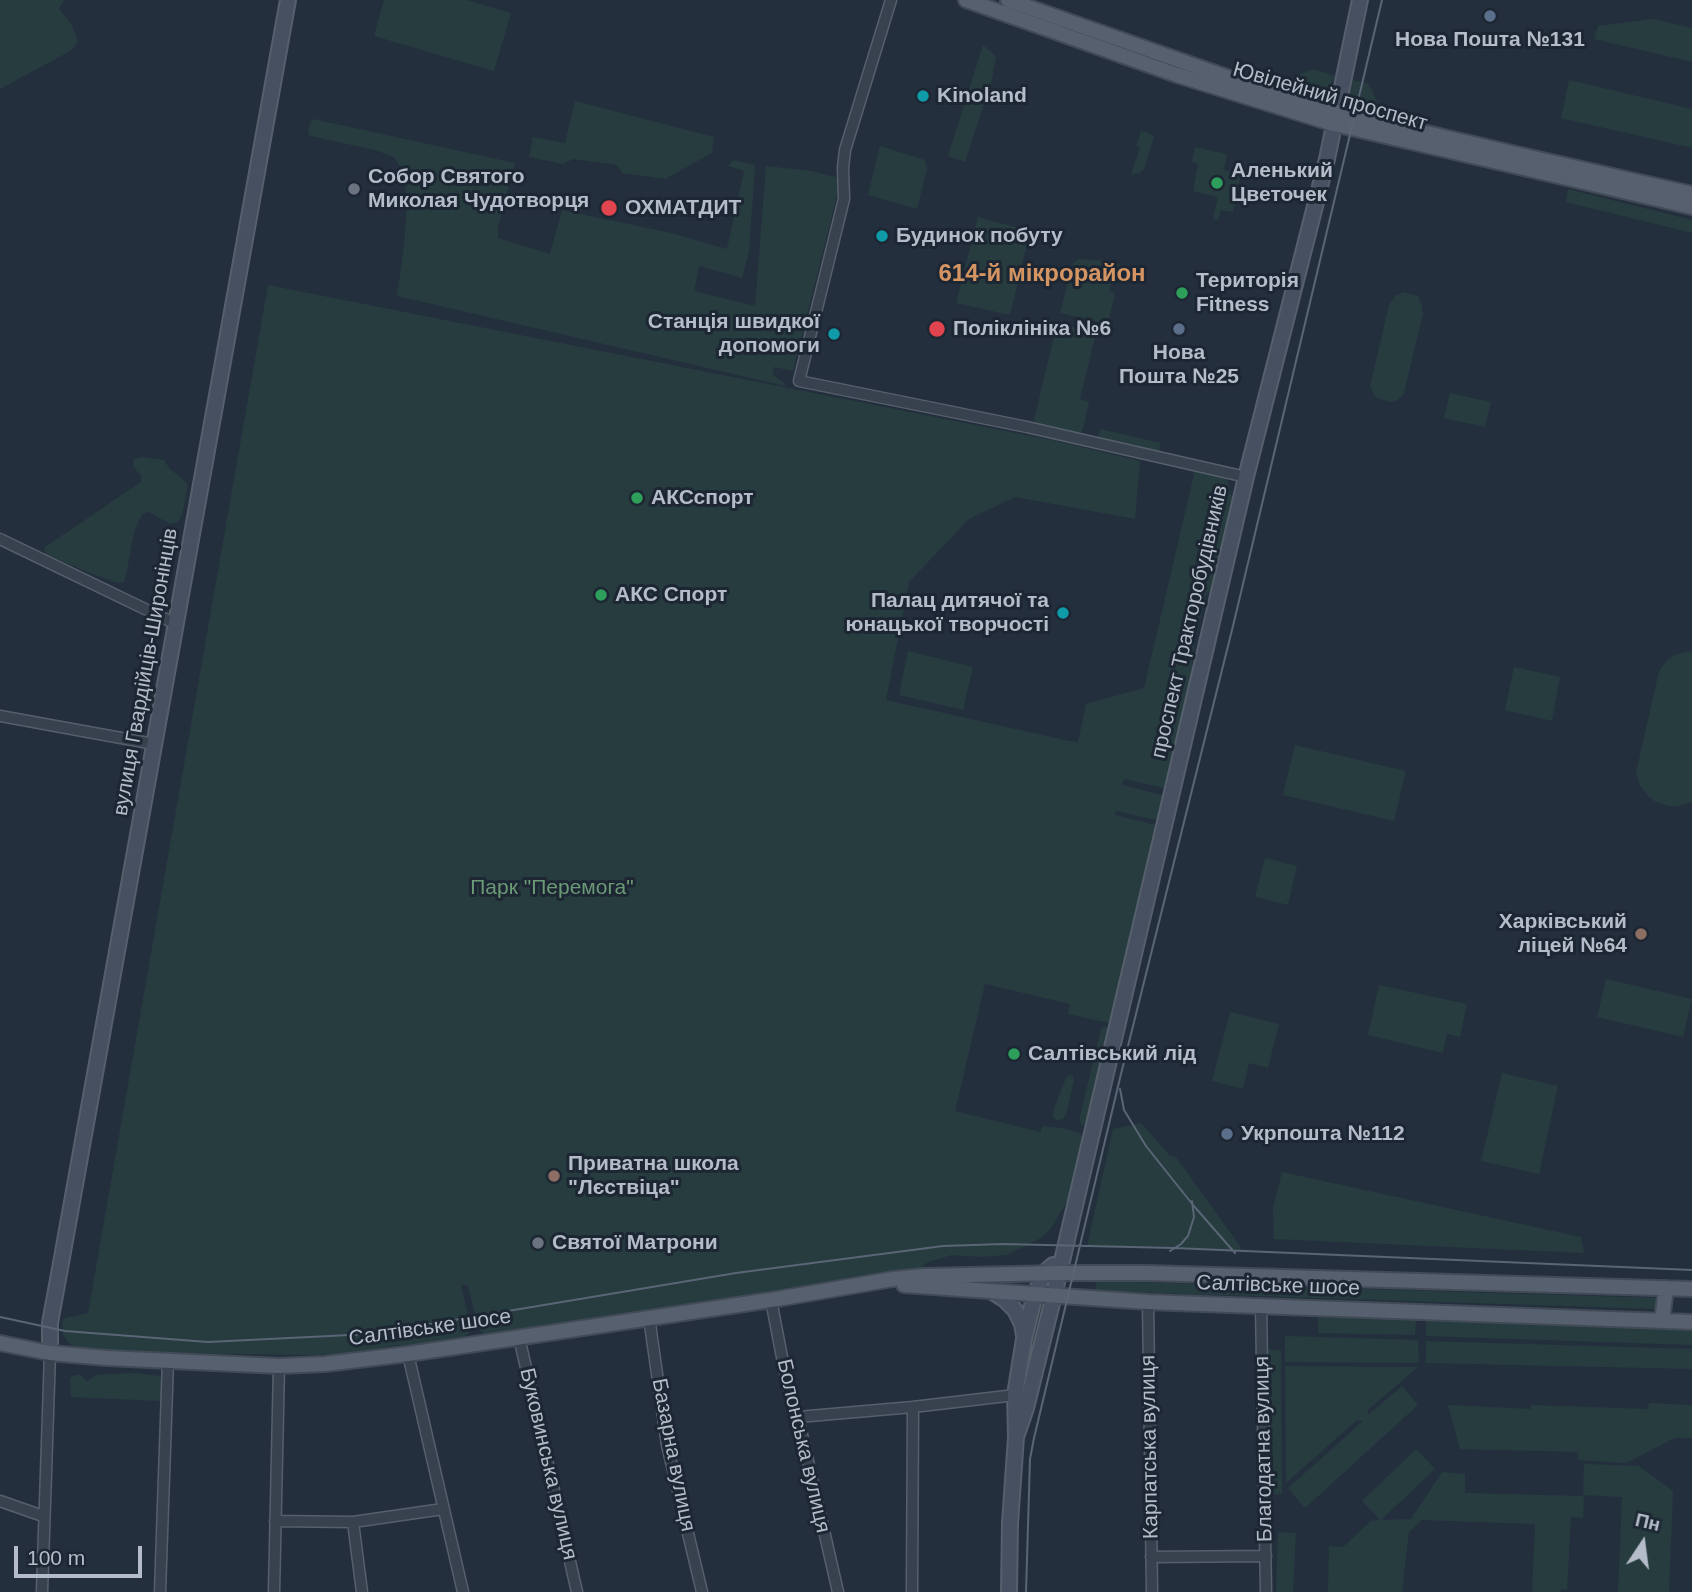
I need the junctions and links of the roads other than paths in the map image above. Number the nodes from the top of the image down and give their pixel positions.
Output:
1 (288, 0) edge
2 (891, 0) edge
3 (966, 0) edge
4 (1008, 0) edge
5 (1360, 0) edge
6 (986, 4) edge
7 (1336, 118) junction
8 (1692, 194) edge
9 (1692, 207) edge
10 (1246, 477) junction
11 (0, 539) edge
12 (176, 624) junction
13 (0, 716) edge
14 (154, 744) junction
15 (1052, 1273) junction
16 (864, 1284) junction
17 (1666, 1288) junction
18 (1692, 1289) edge
19 (991, 1291) junction
20 (1035, 1294) junction
21 (1054, 1295) junction
22 (771, 1300) junction
23 (1148, 1302) junction
24 (1261, 1307) junction
25 (649, 1317) junction
26 (1662, 1321) junction
27 (1692, 1322) edge
28 (519, 1337) junction
29 (1024, 1339) junction
30 (0, 1343) edge
31 (50, 1353) junction
32 (408, 1354) junction
33 (168, 1361) junction
34 (279, 1366) junction
35 (1015, 1395) junction
36 (913, 1407) junction
37 (798, 1418) junction
38 (1016, 1437) junction
39 (0, 1501) edge
40 (443, 1509) junction
41 (43, 1516) junction
42 (275, 1521) junction
43 (353, 1522) junction
44 (1266, 1556) junction
45 (1151, 1557) junction
46 (42, 1592) edge
47 (160, 1592) edge
48 (274, 1592) edge
49 (362, 1592) edge
50 (463, 1592) edge
51 (577, 1592) edge
52 (702, 1592) edge
53 (838, 1592) edge
54 (912, 1592) edge
55 (1009, 1592) edge
56 (1152, 1592) edge
57 (1266, 1592) edge

1 - 12 main road, вулиця Гвардійців-Широнінців
2 - 10 street
3 - 6 main road, Ювілейний проспект
4 - 7 main road, Ювілейний проспект
5 - 7 main road, проспект Тракторобудівників
6 - 7 main road, Ювілейний проспект
7 - 8 main road, Ювілейний проспект
7 - 9 main road, Ювілейний проспект
7 - 10 main road, проспект Тракторобудівників
10 - 15 main road, проспект Тракторобудівників
11 - 12 street
12 - 14 main road, вулиця Гвардійців-Широнінців
13 - 14 street
14 - 31 main road, вулиця Гвардійців-Широнінців
15 - 16 main road, Салтівське шосе
15 - 17 main road, Салтівське шосе
15 - 20 main road, проспект Тракторобудівників
15 - 21 main road, проспект Тракторобудівників
16 - 19 main road, Салтівське шосе
16 - 22 main road, Салтівське шосе
17 - 18 main road, Салтівське шосе
17 - 26 main road
19 - 20 main road, Салтівське шосе
19 - 29 main road
20 - 21 main road, Салтівське шосе
20 - 29 main road, проспект Тракторобудівників
21 - 23 main road, Салтівське шосе
21 - 38 main road, проспект Тракторобудівників
22 - 25 main road, Салтівське шосе
22 - 37 street, Болонська вулиця
23 - 24 main road, Салтівське шосе
23 - 45 street, Карпатська вулиця
24 - 26 main road, Салтівське шосе
24 - 44 street, Благодатна вулиця
25 - 28 main road, Салтівське шосе
25 - 52 street, Базарна вулиця
26 - 27 main road, Салтівське шосе
28 - 32 main road, Салтівське шосе
28 - 51 street, Буковинська вулиця
29 - 35 main road, проспект Тракторобудівників
30 - 31 main road, Салтівське шосе
31 - 33 main road, Салтівське шосе
31 - 41 street
32 - 34 main road, Салтівське шосе
32 - 40 street
33 - 34 main road, Салтівське шосе
33 - 47 street
34 - 42 street
35 - 36 street
35 - 38 main road, проспект Тракторобудівників
36 - 37 street
36 - 54 street
37 - 53 street, Болонська вулиця
38 - 55 main road, проспект Тракторобудівників
39 - 41 street
40 - 43 street
40 - 50 street
41 - 46 street
42 - 43 street
42 - 48 street
43 - 49 street
44 - 45 street
44 - 57 street, Благодатна вулиця
45 - 56 street, Карпатська вулиця

